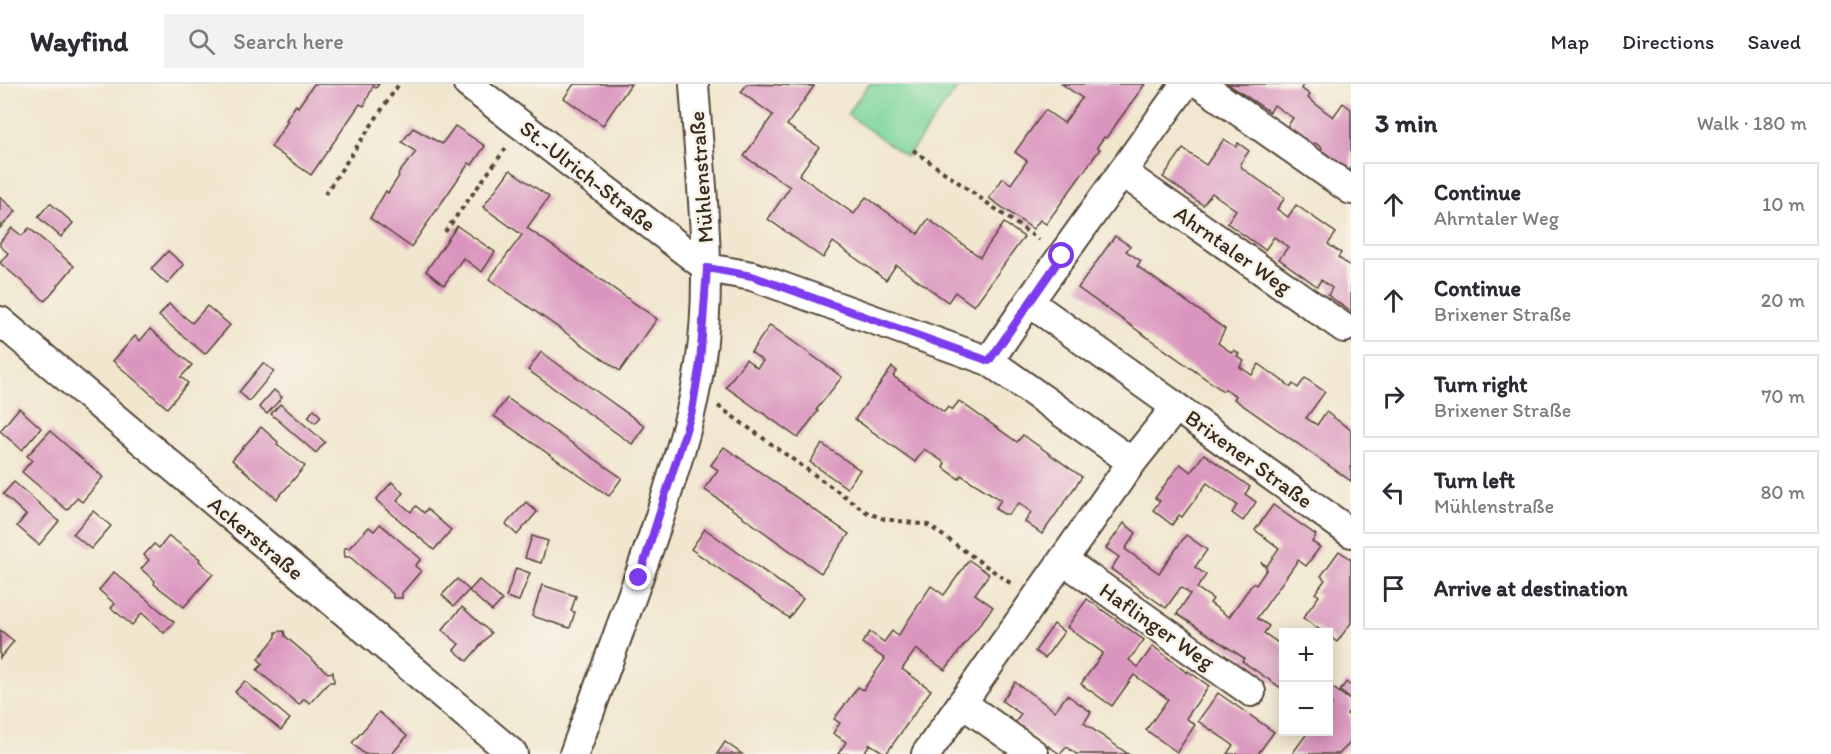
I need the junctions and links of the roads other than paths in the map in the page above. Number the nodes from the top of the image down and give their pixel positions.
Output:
1 (468, 84) edge
2 (694, 84) edge
3 (1185, 84) edge
4 (1200, 84) edge
5 (1122, 172) junction
6 (1351, 190) edge
7 (707, 268) junction
8 (1029, 302) junction
9 (0, 321) edge
10 (1344, 328) dead end
11 (989, 361) junction
12 (1176, 407) junction
13 (1132, 462) junction
14 (1351, 533) edge
15 (1063, 560) junction
16 (1251, 692) dead end
17 (962, 703) junction
18 (513, 754) edge
19 (574, 754) edge
20 (927, 754) edge
21 (1034, 754) edge

1 - 7 street, St.-Ulrich-Straße
2 - 7 street, Mühlenstraße
3 - 5 street
4 - 6 street
5 - 8 street
5 - 10 street, Ahrntaler Weg
7 - 11 street
7 - 19 street, Mühlenstraße
8 - 11 street
8 - 12 street, Brixener Straße
9 - 18 street, Ackerstraße
11 - 13 street
12 - 13 street, Brixener Straße
12 - 14 street, Brixener Straße
13 - 15 street
15 - 16 street, Haflinger Weg
15 - 17 street
17 - 20 street
17 - 21 street

